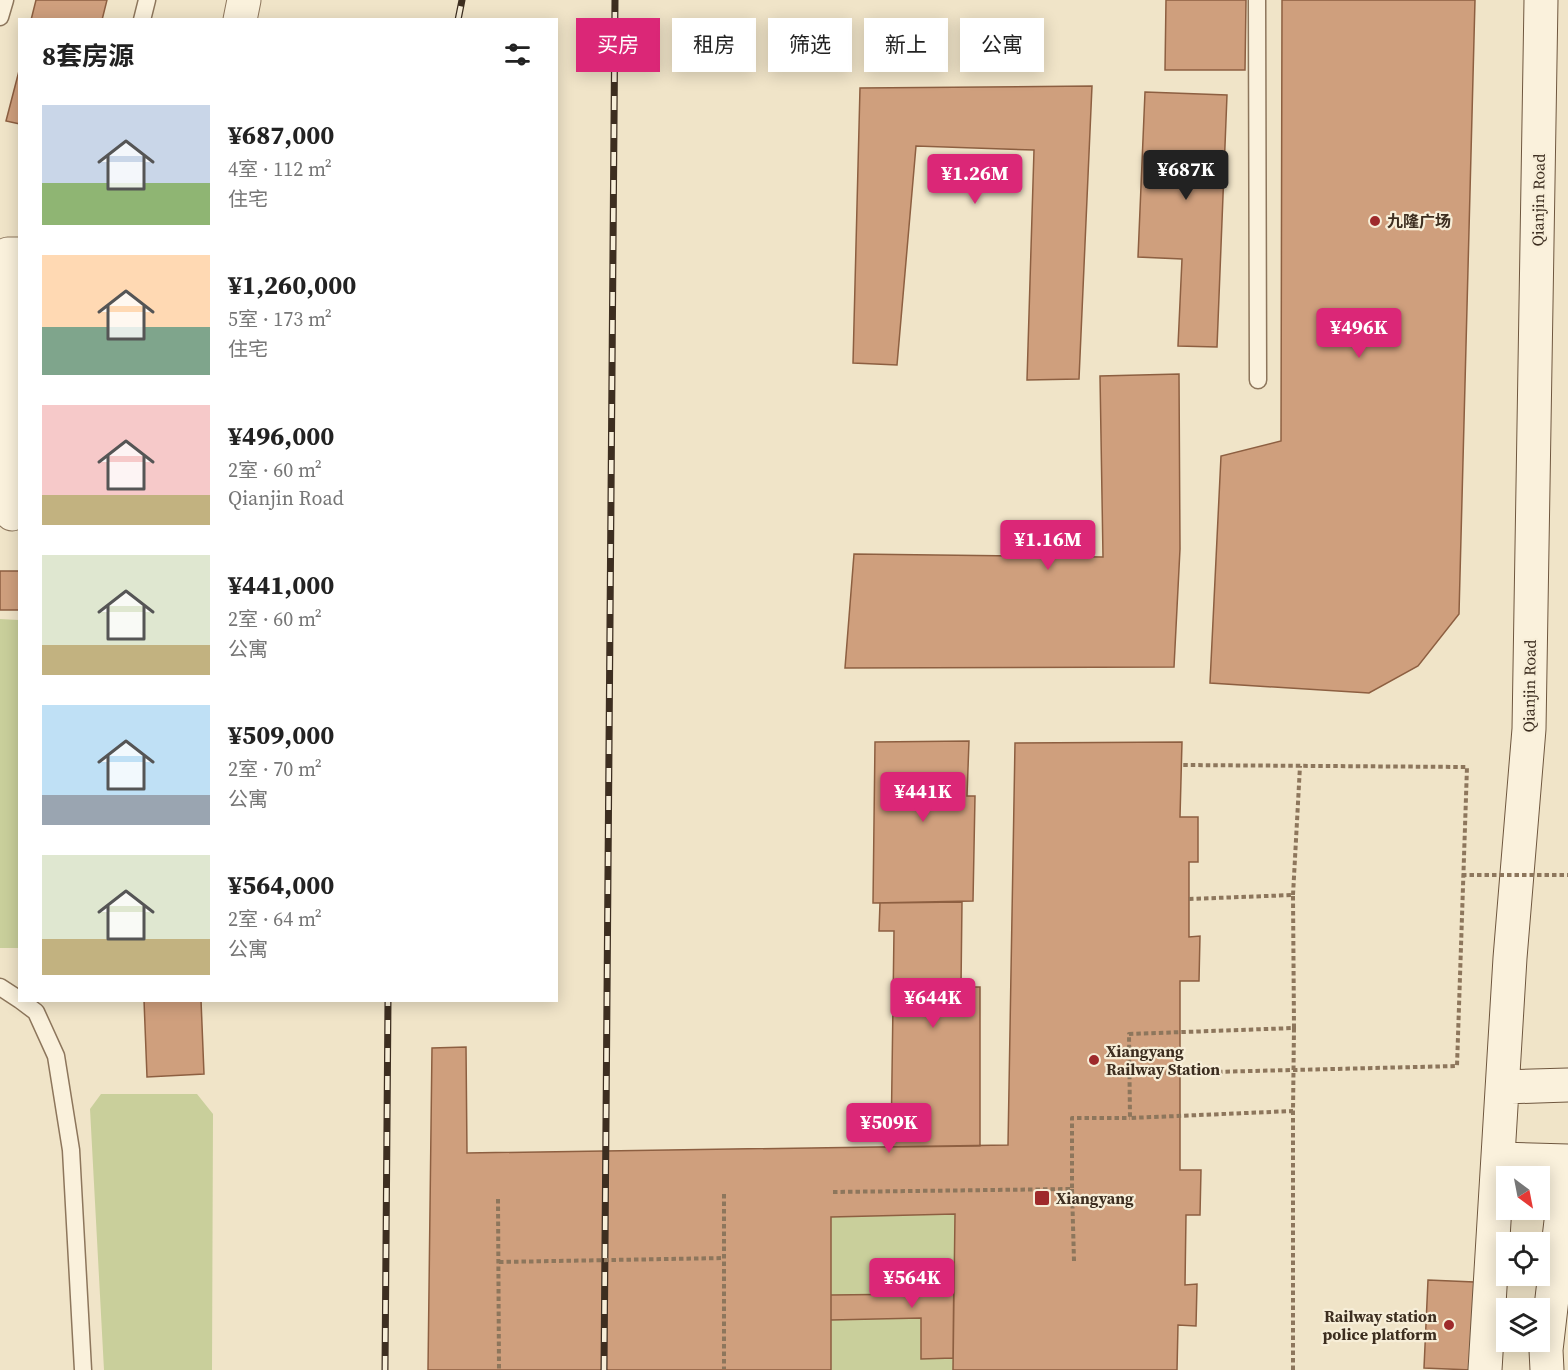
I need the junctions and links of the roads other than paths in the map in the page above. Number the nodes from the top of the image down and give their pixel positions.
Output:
1 (4, 0) edge
2 (147, 0) edge
3 (244, 0) edge
4 (1257, 0) edge
5 (1541, 0) edge
6 (0, 17) edge
7 (142, 18) edge
8 (240, 18) edge
9 (18, 254) edge
10 (1258, 380) dead end
11 (12, 514) dead end
12 (0, 987) edge
13 (18, 999) edge
14 (23, 1002) edge
15 (1568, 1085) edge
16 (1504, 1087) junction
17 (1499, 1160) junction
18 (1568, 1161) edge
19 (1568, 1290) edge
20 (1546, 1360) edge
21 (83, 1370) edge
22 (1485, 1370) edge

1 - 6 lane
2 - 7 lane
3 - 8 main road
4 - 10 lane
5 - 16 main road, Qianjin Road
9 - 11 main road
12 - 13 lane
14 - 21 lane
15 - 16 main road
16 - 17 main road, Qianjin Road
17 - 18 main road
17 - 22 main road, Qianjin Road
18 - 20 main road
19 - 20 main road

